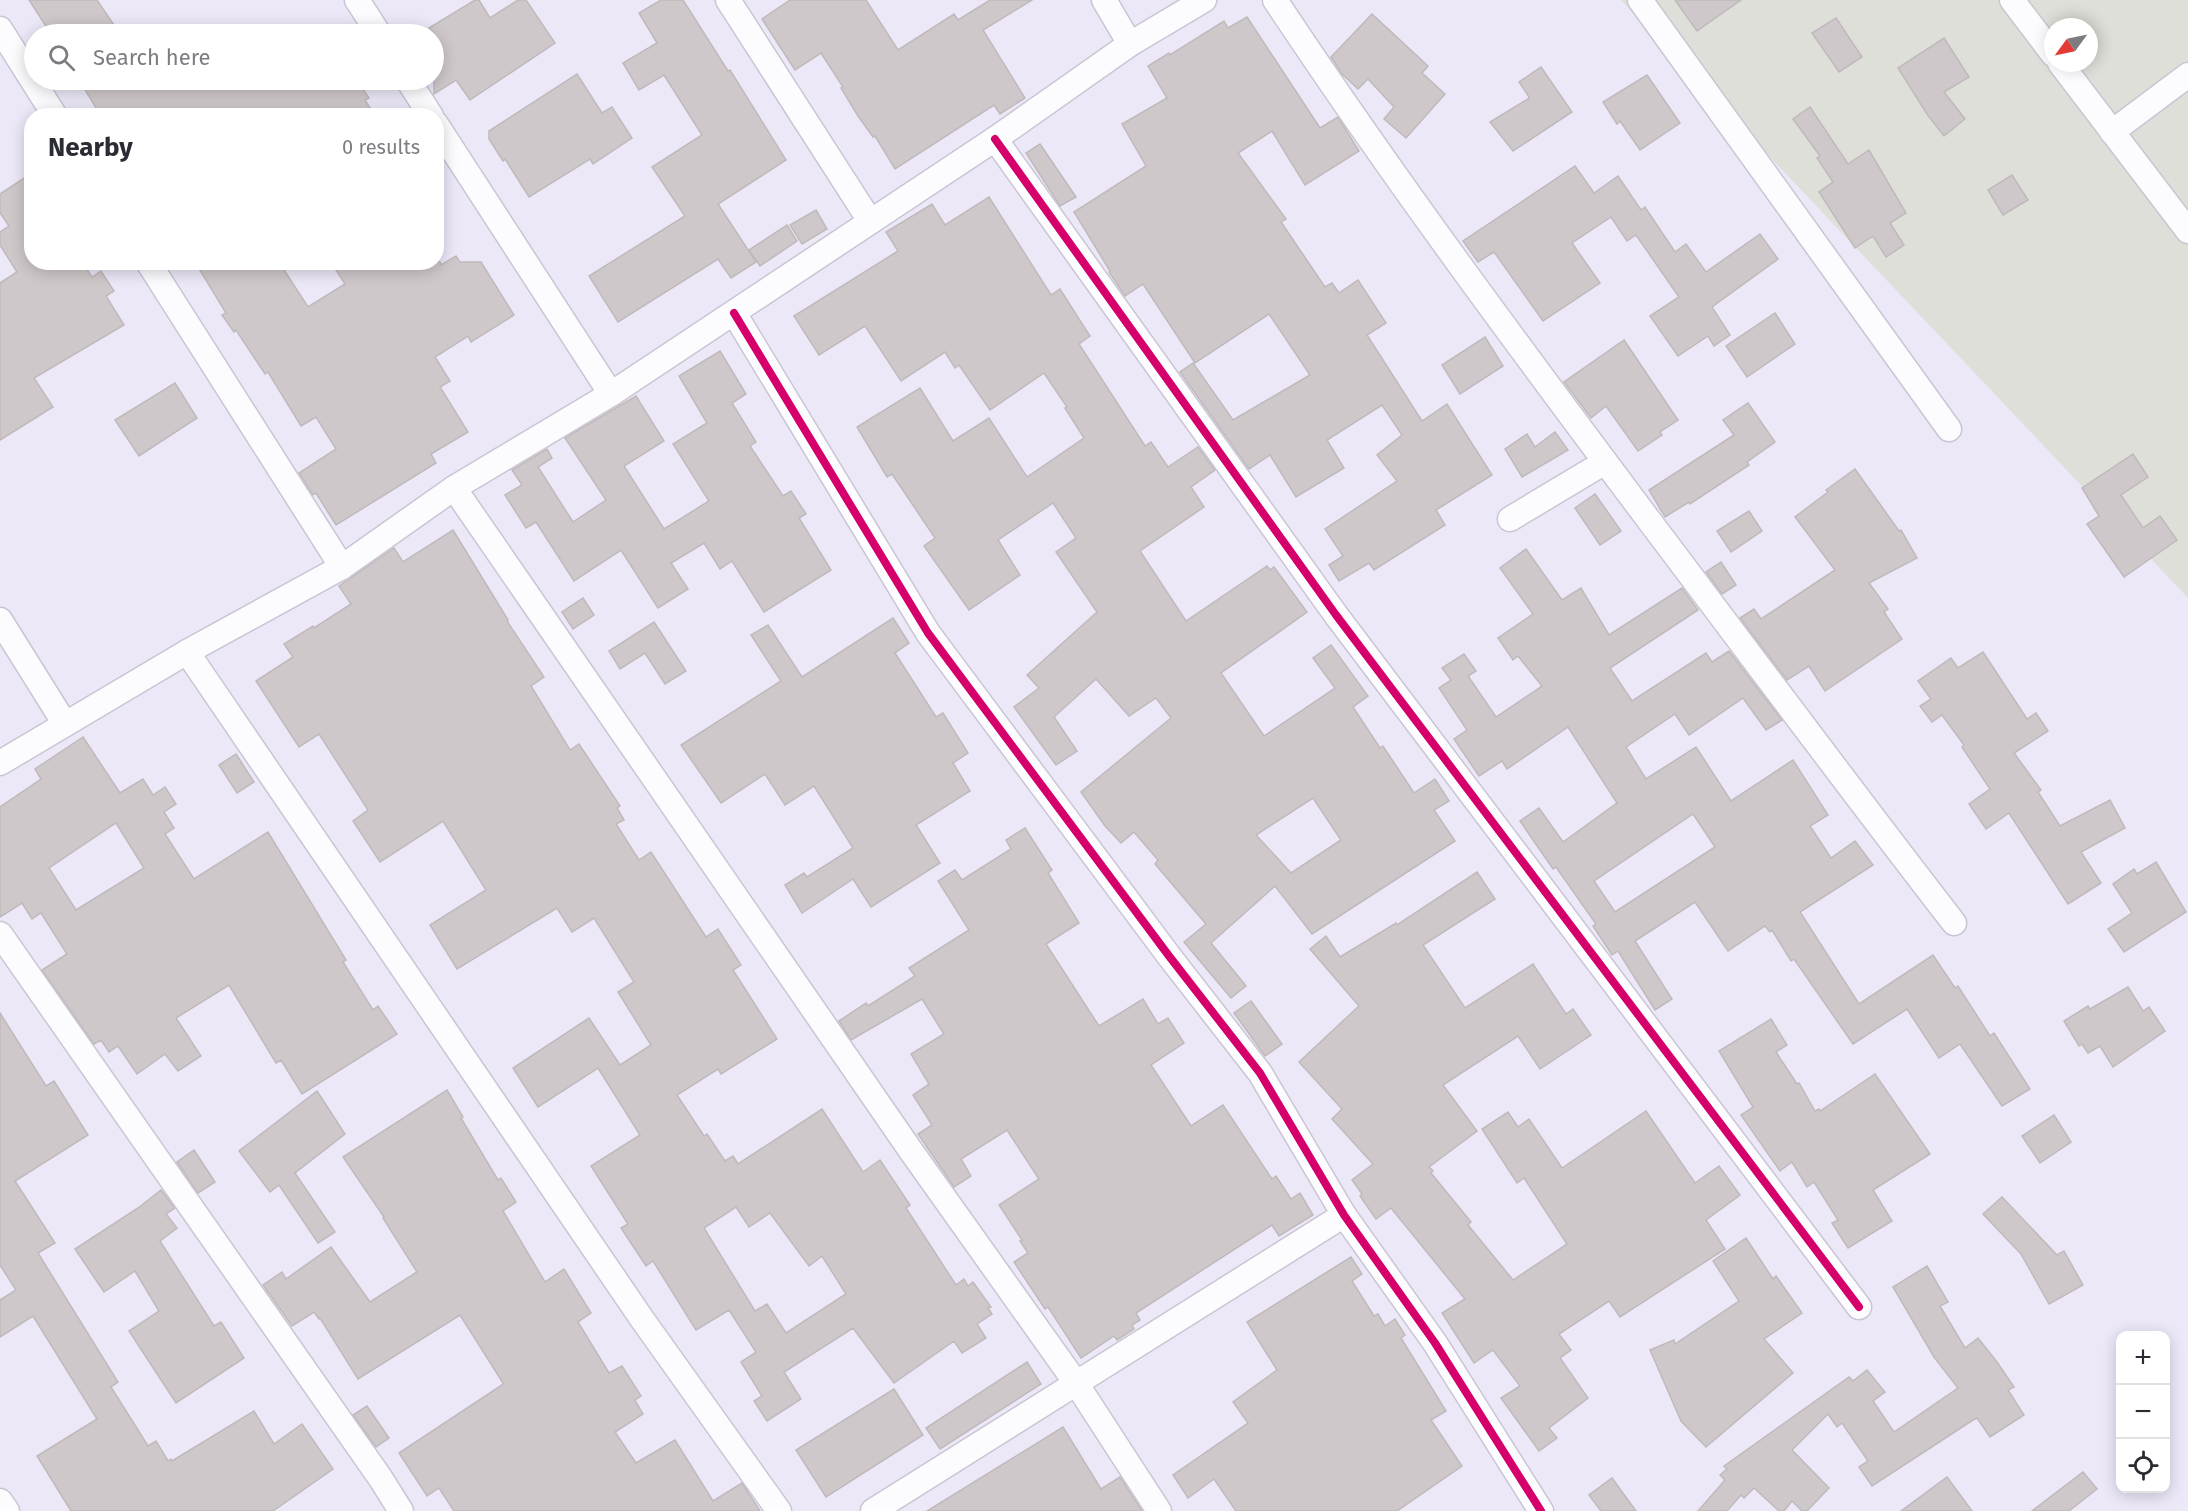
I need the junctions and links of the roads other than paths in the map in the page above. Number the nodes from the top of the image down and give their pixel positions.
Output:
1 (357, 0) edge
2 (728, 0) edge
3 (1104, 0) edge
4 (1204, 0) edge
5 (1275, 0) edge
6 (1640, 0) edge
7 (2012, 0) edge
8 (373, 24) edge
9 (0, 29) edge
10 (2044, 42) edge
11 (1130, 44) junction
12 (24, 67) edge
13 (2067, 72) edge
14 (2188, 75) edge
15 (39, 90) edge
16 (414, 90) edge
17 (50, 108) edge
18 (426, 108) edge
19 (2112, 132) junction
20 (444, 136) edge
21 (995, 139) junction
22 (870, 221) junction
23 (2188, 231) edge
24 (153, 270) edge
25 (734, 313) junction
26 (611, 394) junction
27 (1949, 429) dead end
28 (1605, 462) junction
29 (454, 488) junction
30 (1510, 519) dead end
31 (342, 567) junction
32 (0, 620) edge
33 (187, 652) junction
34 (65, 724) junction
35 (0, 763) edge
36 (1954, 923) dead end
37 (0, 934) edge
38 (1344, 1215) junction
39 (1859, 1307) dead end
40 (1076, 1383) junction
41 (0, 1501) edge
42 (7, 1511) edge
43 (401, 1511) edge
44 (779, 1511) edge
45 (873, 1511) edge
46 (1159, 1511) edge
47 (1541, 1511) edge

1 - 8 street
2 - 22 street
3 - 11 street
4 - 11 street
5 - 28 street
6 - 27 street
7 - 10 street
9 - 12 street
11 - 21 street
13 - 19 street
14 - 19 street
15 - 17 street
16 - 18 street
19 - 23 street
20 - 26 street
21 - 22 street
21 - 39 street
22 - 25 street
24 - 31 street
25 - 26 street
25 - 38 street
26 - 29 street
28 - 30 street
28 - 36 street
29 - 31 street
29 - 40 street
31 - 33 street
32 - 34 street
33 - 34 street
33 - 44 street
34 - 35 street
37 - 43 street
38 - 40 street
38 - 47 street
40 - 45 street
40 - 46 street
41 - 42 street

